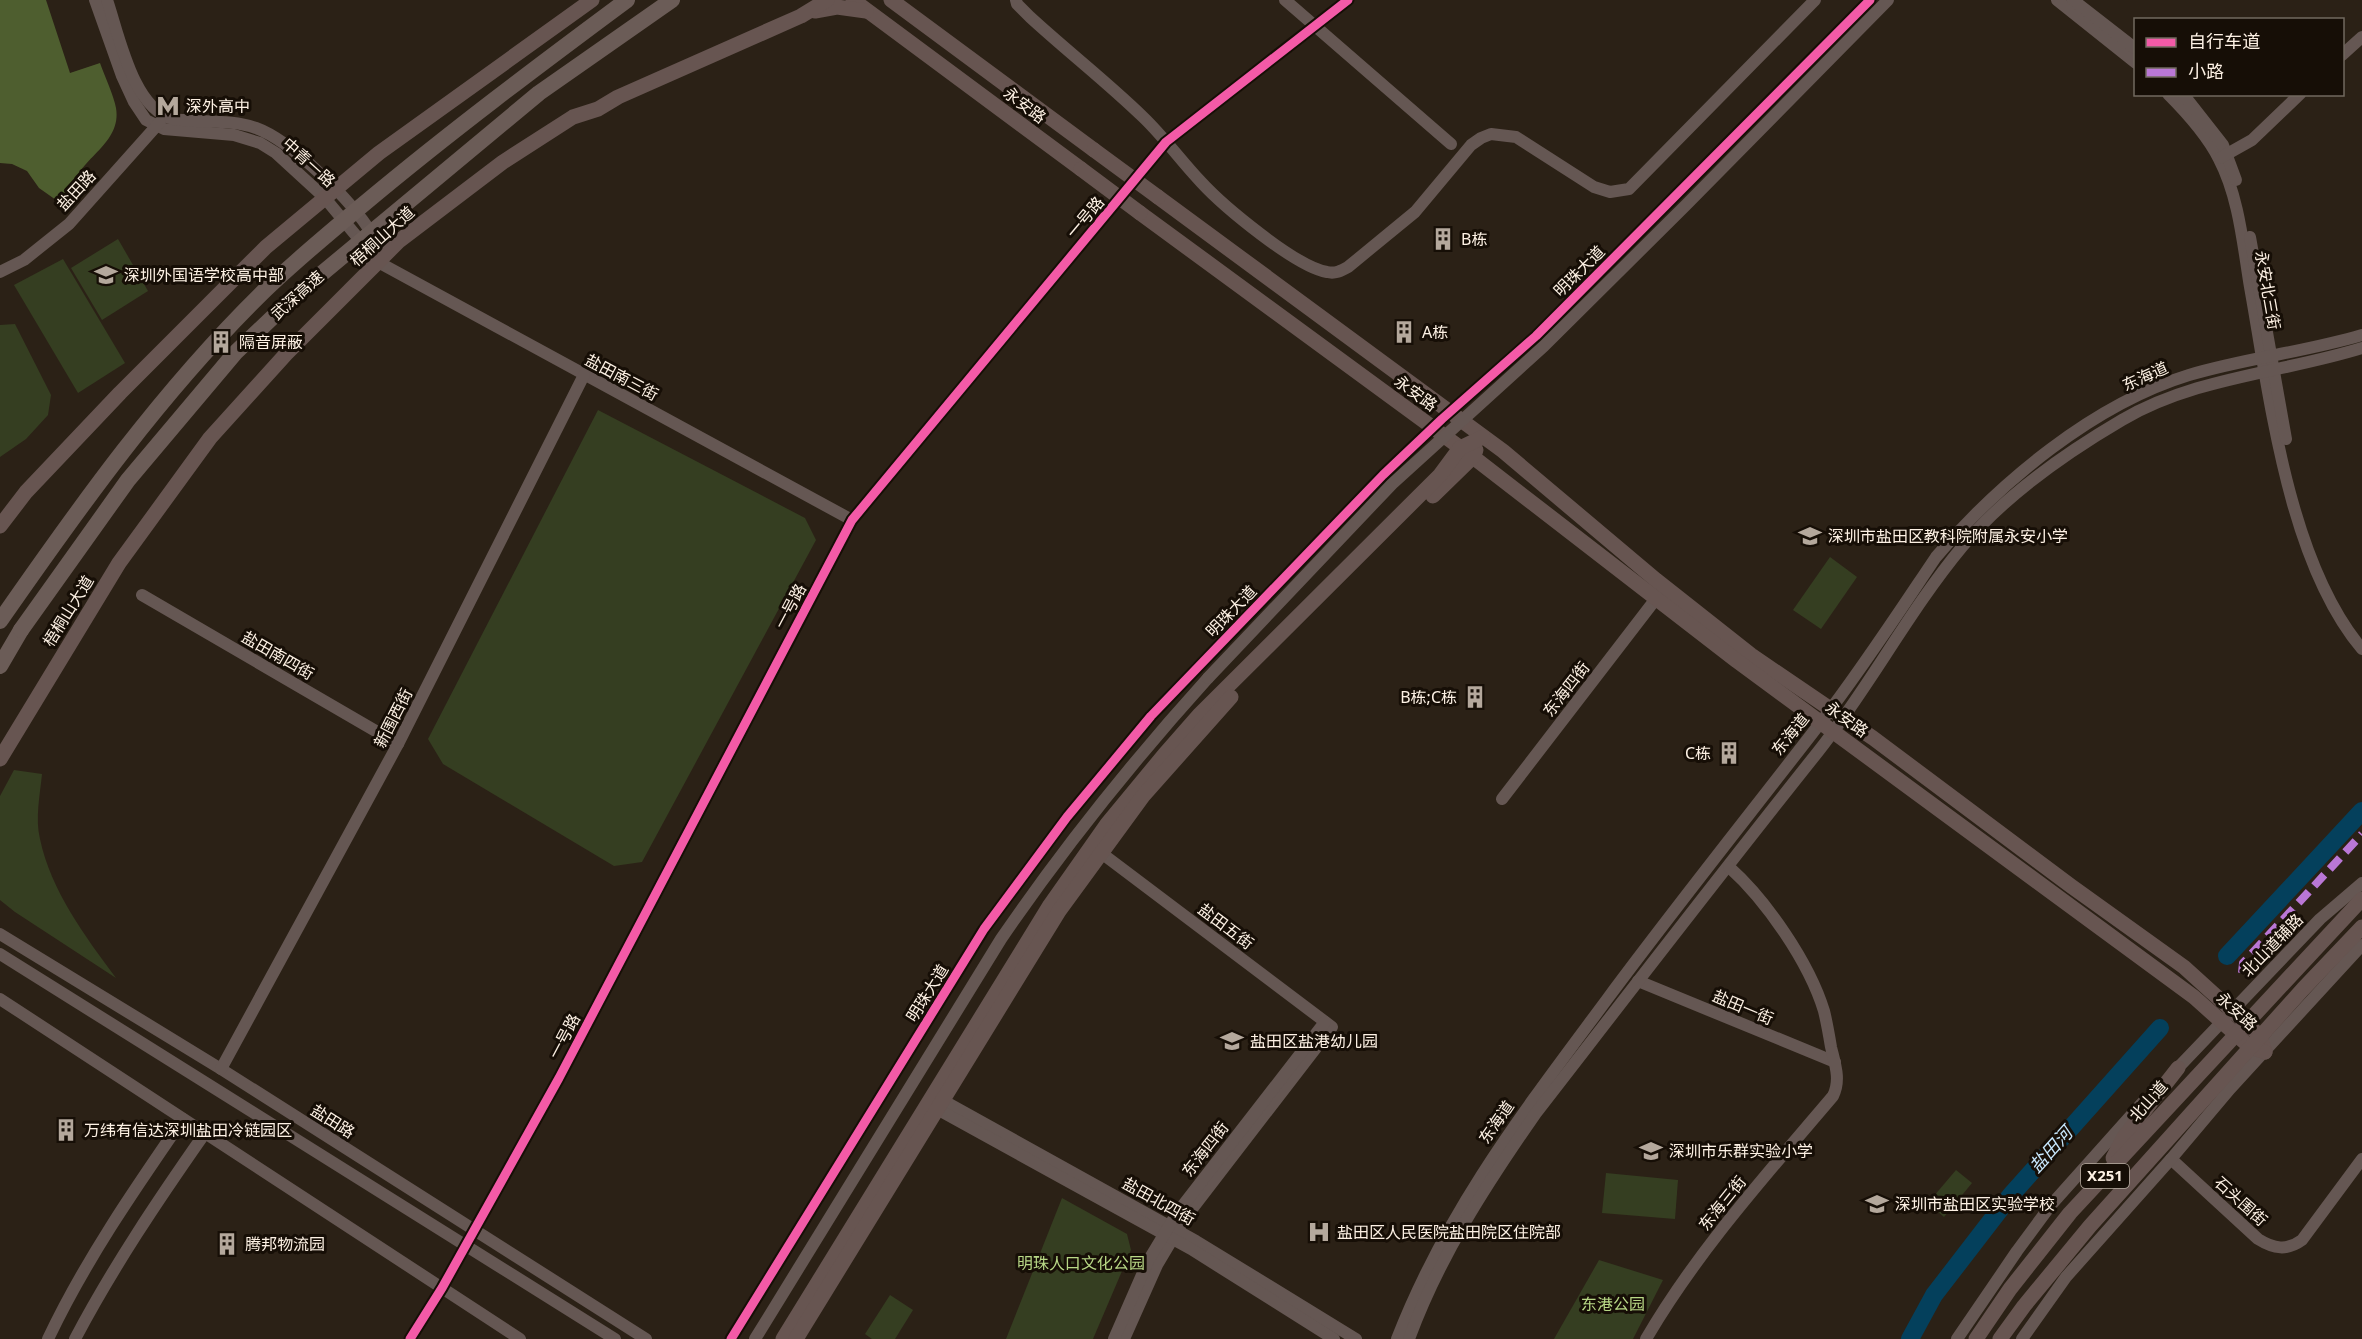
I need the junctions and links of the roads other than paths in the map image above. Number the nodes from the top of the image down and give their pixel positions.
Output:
1 (95, 0) edge
2 (107, 0) edge
3 (592, 0) edge
4 (627, 0) edge
5 (672, 0) edge
6 (827, 0) edge
7 (853, 0) edge
8 (1016, 0) edge
9 (1285, 0) edge
10 (1348, 0) edge
11 (1815, 0) edge
12 (1870, 0) edge
13 (1888, 0) edge
14 (2057, 0) edge
15 (2073, 0) edge
16 (893, 1) edge
17 (871, 13) junction
18 (801, 15) junction
19 (1315, 26) junction
20 (2362, 37) edge
21 (2134, 48) edge
22 (2344, 54) edge
23 (2134, 61) edge
24 (2170, 96) edge
25 (2185, 96) edge
26 (2298, 96) edge
27 (161, 121) junction
28 (1166, 142) junction
29 (1451, 144) dead end
30 (2224, 157) junction
31 (330, 192) junction
32 (378, 262) junction
33 (0, 272) edge
34 (2362, 335) edge
35 (2362, 348) edge
36 (2269, 363) junction
37 (584, 375) junction
38 (1483, 437) junction
39 (1460, 448) junction
40 (1473, 457) junction
41 (852, 520) junction
42 (0, 525) edge
43 (142, 595) dead end
44 (1655, 600) junction
45 (0, 621) edge
46 (2362, 649) edge
47 (0, 666) edge
48 (1836, 714) junction
49 (1827, 727) junction
50 (398, 744) junction
51 (0, 759) edge
52 (1502, 799) dead end
53 (1100, 852) junction
54 (1729, 867) junction
55 (2362, 883) edge
56 (2362, 899) edge
57 (2362, 927) edge
58 (0, 934) edge
59 (2362, 945) edge
60 (0, 954) edge
61 (1638, 981) junction
62 (0, 999) edge
63 (2227, 1015) junction
64 (2247, 1023) junction
65 (1328, 1024) joint
66 (2235, 1035) junction
67 (2255, 1041) junction
68 (2265, 1052) junction
69 (1834, 1062) junction
70 (2178, 1068) junction
71 (220, 1070) junction
72 (940, 1104) junction
73 (183, 1119) junction
74 (205, 1133) junction
75 (2171, 1159) junction
76 (2362, 1159) edge
77 (2098, 1183) junction
78 (1171, 1232) junction
79 (2061, 1272) junction
80 (442, 1288) junction
81 (48, 1339) edge
82 (75, 1339) edge
83 (410, 1339) edge
84 (520, 1339) edge
85 (615, 1339) edge
86 (646, 1339) edge
87 (731, 1339) edge
88 (755, 1339) edge
89 (783, 1339) edge
90 (796, 1339) edge
91 (1114, 1339) edge
92 (1124, 1339) edge
93 (1335, 1339) edge
94 (1356, 1339) edge
95 (1397, 1339) edge
96 (1409, 1339) edge
97 (1646, 1339) edge
98 (1958, 1339) edge
99 (1976, 1339) edge
100 (2000, 1339) edge
101 (2022, 1339) edge

1 - 27 street
2 - 27 street
3 - 31 main road
4 - 45 highway, 武深高速, bridge
5 - 47 highway, 武深高速, bridge
6 - 18 main road, 梧桐山大道
7 - 17 main road, 永安路
8 - 28 street
9 - 19 street
10 - 19 street, 一号路
11 - 28 street
12 - 87 street, 明珠大道, bridge
13 - 88 street, 明珠大道, bridge
14 - 23 street
15 - 21 street
16 - 38 main road, 永安路, bridge
17 - 18 main road
17 - 39 main road, 永安路, bridge
18 - 32 main road, 梧桐山大道
19 - 28 street, 一号路
19 - 29 street
20 - 22 street
24 - 30 street, 永安北三街
25 - 30 street, 永安北三街
26 - 30 street
27 - 31 street, 中青一路
27 - 33 street, 盐田路
28 - 41 street, 一号路
30 - 36 street, 永安北三街
31 - 32 street, 中青一路
31 - 42 main road
32 - 37 street, 盐田南三街
32 - 51 main road, 梧桐山大道
34 - 36 street, 东海道
35 - 36 street, 东海道
36 - 46 street, 永安北三街
36 - 48 street, 东海道
37 - 41 street, 盐田南三街
37 - 50 street, 新围西街
38 - 39 main road
38 - 40 main road
38 - 48 main road, 永安路
39 - 40 main road, 永安路
39 - 89 main road
40 - 44 main road, 永安路
40 - 53 main road
41 - 80 street, 一号路, bridge
43 - 50 street, 盐田南四街
44 - 49 main road, 永安路
44 - 52 street, 东海四街
48 - 49 street, 东海道
48 - 63 main road, 永安路
49 - 54 street, 东海道
49 - 63 main road, 永安路
49 - 95 street, 东海道
50 - 71 street, 新围西街
53 - 65 street, 盐田五街
53 - 72 main road
54 - 61 street, 东海道
54 - 69 street
55 - 63 street, 北山道辅路
56 - 64 main road, 北山道 / X251
57 - 67 main road, X251
58 - 71 street, 盐田路
59 - 68 street
60 - 85 street
61 - 69 street, 盐田一街
61 - 96 street, 东海道
62 - 73 street
63 - 64 main road, 永安路
63 - 66 main road, 永安路
63 - 70 street, 北山道辅路
64 - 66 main road, 北山道 / X251
64 - 67 main road, 永安路
65 - 78 street, 东海四街
66 - 67 main road, 永安路
66 - 77 main road, 北山道 / X251
67 - 68 main road, 永安路
67 - 79 main road, X251
68 - 75 street
69 - 97 street, 东海三街
70 - 77 main road
70 - 98 street, 北山道辅路
71 - 86 street, 盐田路
72 - 78 street, 盐田北四街
72 - 90 main road
73 - 74 street
73 - 81 street
74 - 80 street
74 - 82 street
75 - 76 street, 石头围街
75 - 79 street
77 - 99 main road, 北山道 / X251
78 - 91 street, 东海四街
78 - 92 street, 东海四街
78 - 93 street, 盐田北四街
78 - 94 street, 盐田北四街
79 - 100 main road, X251
79 - 101 street
80 - 83 street, 一号路, bridge
80 - 84 street

